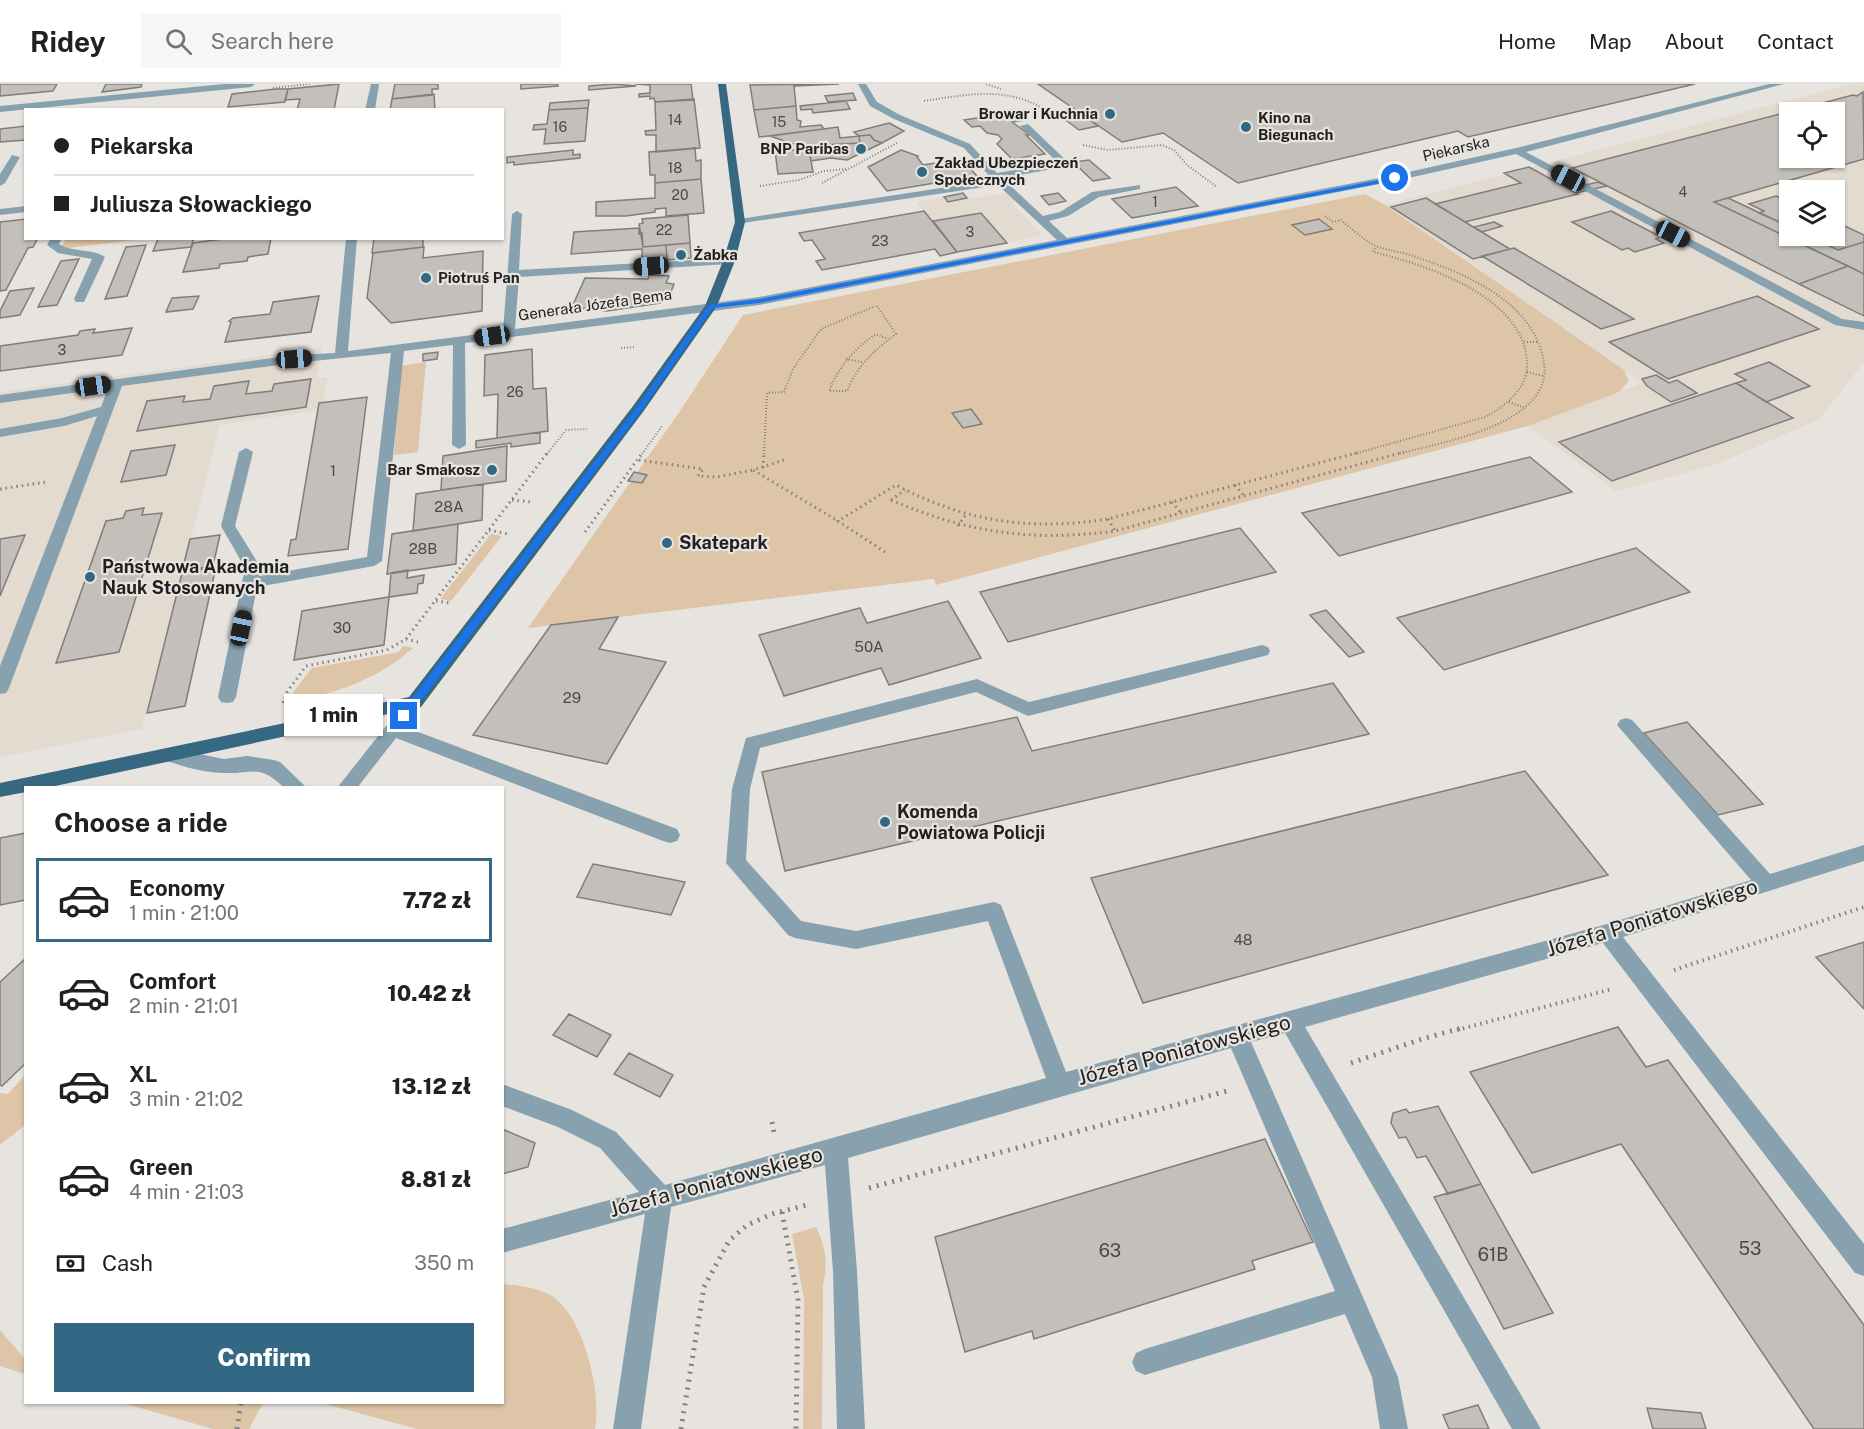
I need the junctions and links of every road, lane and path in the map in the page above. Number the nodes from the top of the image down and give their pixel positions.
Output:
1 (251, 84) edge
2 (375, 84) edge
3 (722, 84) edge
4 (862, 84) edge
5 (986, 84) edge
6 (1780, 84) edge
7 (1005, 90) dead end
8 (370, 108) edge
9 (0, 109) edge
10 (1025, 126) dead end
11 (924, 129) junction
12 (1517, 151) junction
13 (15, 157) dead end
14 (848, 169) junction
15 (998, 179) junction
16 (0, 183) edge
17 (818, 185) dead end
18 (760, 186) dead end
19 (1136, 187) dead end
20 (24, 209) edge
21 (0, 212) edge
22 (517, 214) dead end
23 (1041, 220) junction
24 (740, 222) junction
25 (1344, 222) dead end
26 (56, 240) edge
27 (352, 240) edge
28 (1065, 242) junction
29 (1377, 246) junction
30 (1427, 260) junction
31 (729, 261) junction
32 (1422, 265) junction
33 (513, 274) junction
34 (1478, 283) junction
35 (1468, 286) junction
36 (80, 299) dead end
37 (883, 304) dead end
38 (711, 306) junction
39 (877, 306) junction
40 (1515, 310) junction
41 (1502, 312) junction
42 (1864, 326) edge
43 (509, 333) junction
44 (888, 339) junction
45 (459, 340) junction
46 (1524, 342) junction
47 (1539, 342) junction
48 (635, 347) dead end
49 (398, 348) junction
50 (621, 348) dead end
51 (341, 356) junction
52 (846, 359) junction
53 (862, 362) junction
54 (1527, 372) junction
55 (1544, 376) junction
56 (117, 382) junction
57 (0, 399) edge
58 (1509, 402) junction
59 (1525, 408) junction
60 (106, 409) junction
61 (1467, 423) junction
62 (592, 429) dead end
63 (1478, 432) junction
64 (0, 433) edge
65 (1413, 438) junction
66 (459, 445) dead end
67 (1424, 447) junction
68 (246, 452) dead end
69 (1355, 453) junction
70 (639, 460) dead end
71 (784, 460) dead end
72 (1365, 463) junction
73 (763, 468) junction
74 (1296, 469) junction
75 (753, 470) junction
76 (1306, 479) junction
77 (1235, 485) junction
78 (0, 489) edge
79 (905, 490) junction
80 (42, 493) dead end
81 (1244, 496) junction
82 (512, 500) junction
83 (1172, 502) junction
84 (536, 503) dead end
85 (1181, 513) junction
86 (966, 514) junction
87 (1108, 519) junction
88 (838, 521) junction
89 (1036, 525) junction
90 (958, 526) junction
91 (488, 530) junction
92 (1115, 531) junction
93 (511, 535) dead end
94 (1036, 537) junction
95 (885, 552) dead end
96 (250, 583) junction
97 (435, 601) junction
98 (450, 603) dead end
99 (406, 639) junction
100 (418, 642) dead end
101 (1262, 651) dead end
102 (0, 688) edge
103 (227, 697) dead end
104 (415, 702) junction
105 (283, 704) dead end
106 (1626, 725) dead end
107 (392, 730) junction
108 (170, 755) junction
109 (296, 786) edge
110 (348, 786) edge
111 (0, 790) edge
112 (670, 835) dead end
113 (1864, 853) edge
114 (1766, 883) junction
115 (1864, 907) edge
116 (1607, 933) junction
117 (1643, 980) junction
118 (1290, 1022) junction
119 (1237, 1036) junction
120 (1318, 1070) junction
121 (1258, 1084) junction
122 (1060, 1085) junction
123 (504, 1096) edge
124 (772, 1122) dead end
125 (774, 1137) dead end
126 (836, 1149) junction
127 (838, 1196) junction
128 (660, 1197) junction
129 (786, 1202) dead end
130 (784, 1211) junction
131 (504, 1240) edge
132 (1864, 1264) edge
133 (1352, 1299) junction
134 (1145, 1362) dead end
135 (241, 1404) edge
136 (237, 1429) edge
137 (627, 1429) edge
138 (681, 1429) edge
139 (796, 1429) edge
140 (851, 1429) edge
141 (1394, 1429) edge
142 (1527, 1429) edge

1 - 9 street
2 - 8 street
3 - 24 main road
4 - 11 street
5 - 7 path
6 - 12 street, Piekarska
10 - 15 street
11 - 14 path
11 - 15 street
12 - 28 street, Piekarska
12 - 42 street
13 - 16 street
14 - 17 path
14 - 18 path
15 - 23 street
15 - 24 street
19 - 23 street
20 - 21 street
22 - 33 street
23 - 28 street
24 - 31 main road
25 - 29 path
26 - 36 street
27 - 51 street
28 - 38 street, Piekarska
29 - 30 path
29 - 32 path
30 - 32 path
30 - 34 path
31 - 33 street
31 - 38 main road
32 - 35 path
33 - 43 street
34 - 35 path
34 - 40 path
35 - 41 path
37 - 39 path
38 - 43 street, Generała Józefa Bema
38 - 104 main road
39 - 44 path
39 - 73 path
40 - 41 path
40 - 47 path
41 - 46 path
43 - 45 street, Generała Józefa Bema
44 - 52 path
44 - 53 path
45 - 49 street, Generała Józefa Bema
45 - 66 street
46 - 47 path
46 - 54 path
47 - 55 path
48 - 50 path
49 - 51 street, Generała Józefa Bema
49 - 96 street
51 - 56 street, Generała Józefa Bema
52 - 53 path
52 - 53 path
54 - 55 path
54 - 58 path
55 - 59 path
56 - 57 street, Generała Józefa Bema
56 - 60 street
58 - 59 path
58 - 61 path
59 - 63 path
60 - 64 street
60 - 102 street
61 - 63 path
61 - 65 path
62 - 82 path
63 - 67 path
65 - 67 path
65 - 69 path
67 - 72 path
68 - 96 street
69 - 72 path
69 - 74 path
70 - 75 path
71 - 73 path
72 - 76 path
73 - 75 path
74 - 76 path
74 - 77 path
75 - 88 path
76 - 81 path
77 - 81 path
77 - 83 path
78 - 80 path
79 - 86 path
79 - 88 path
79 - 90 path
81 - 85 path
82 - 84 path
82 - 91 path
83 - 85 path
83 - 87 path
85 - 92 path
86 - 89 path
86 - 90 path
87 - 89 path
87 - 92 path
88 - 95 path
89 - 94 path
90 - 94 path
91 - 93 path
91 - 97 path
92 - 94 path
96 - 103 street
97 - 98 path
97 - 99 path
99 - 100 path
99 - 105 path
101 - 122 street
104 - 107 street
104 - 108 main road
106 - 114 street
107 - 110 street
107 - 112 street
108 - 109 street
108 - 111 main road
113 - 114 street, Józefa Poniatowskiego
114 - 116 street, Józefa Poniatowskiego
115 - 117 path
116 - 117 street
116 - 118 street, Józefa Poniatowskiego
117 - 120 path
117 - 132 street
118 - 119 street, Józefa Poniatowskiego
118 - 120 street
119 - 121 street
119 - 122 street, Józefa Poniatowskiego
120 - 142 street
121 - 127 path
121 - 133 street
122 - 126 street, Józefa Poniatowskiego
123 - 128 street
124 - 125 path
126 - 127 street
126 - 128 street, Józefa Poniatowskiego
127 - 130 path
127 - 140 street
128 - 131 street, Józefa Poniatowskiego
128 - 137 street
129 - 130 path
130 - 138 path
130 - 139 path
133 - 134 street
133 - 141 street
135 - 136 path

